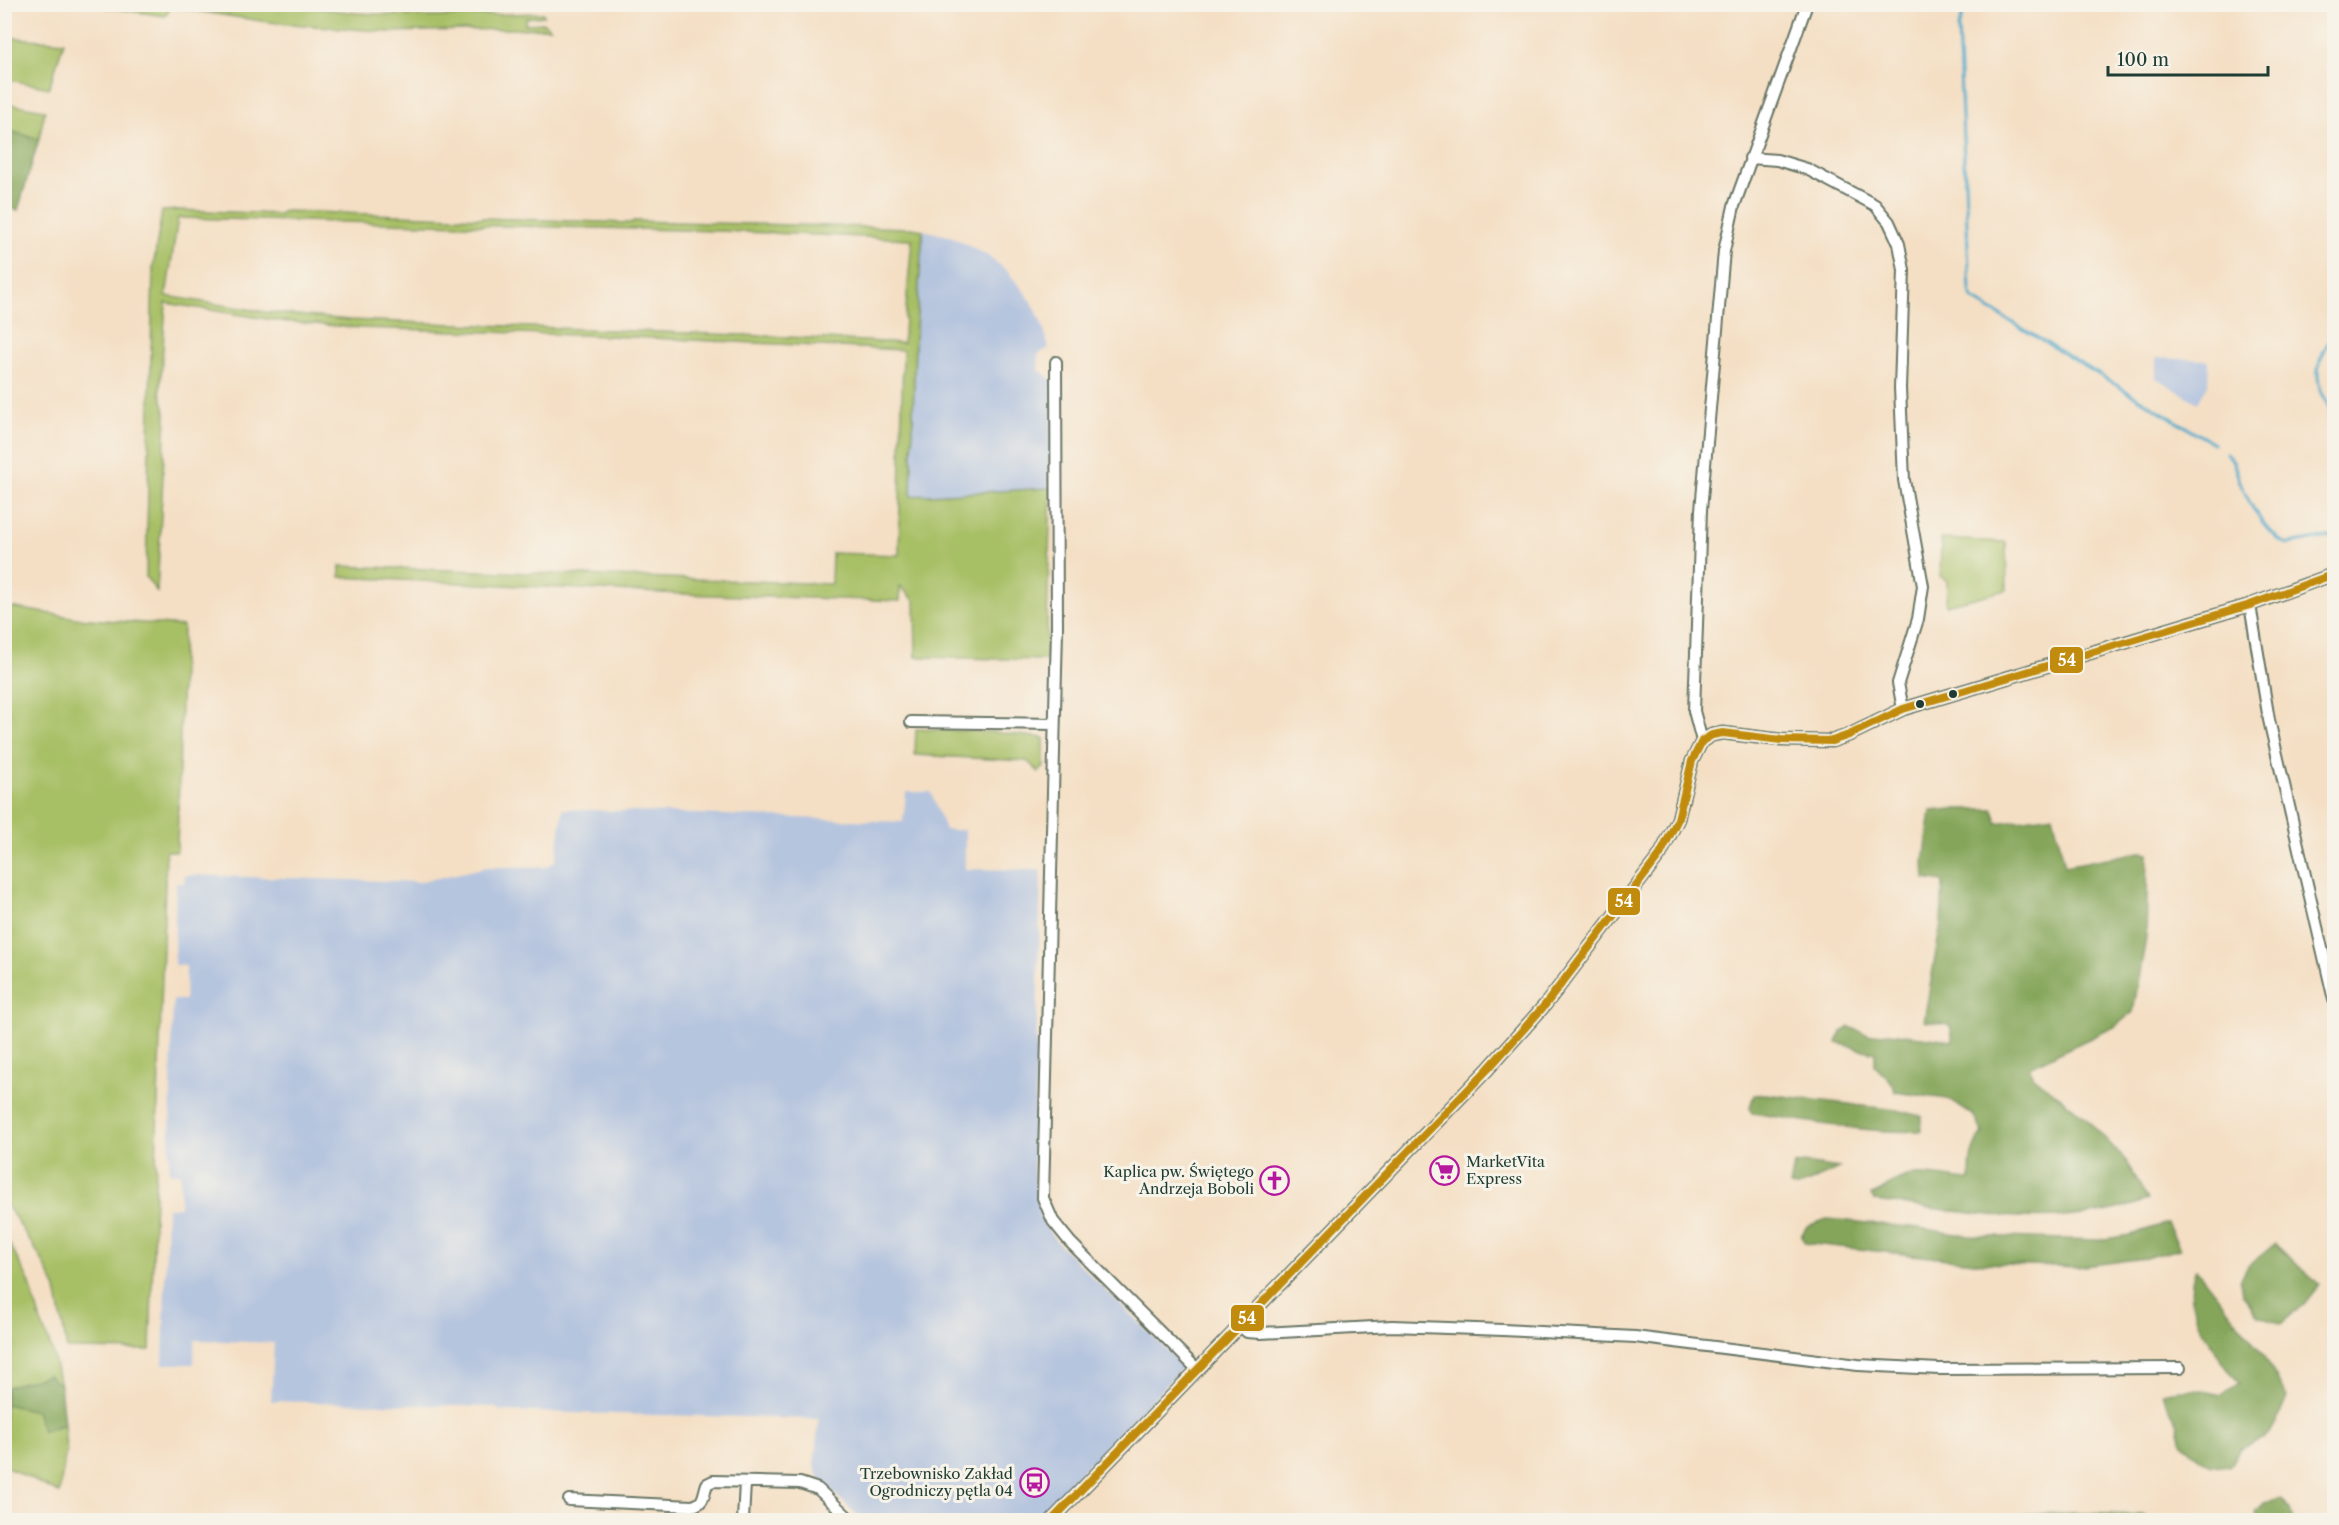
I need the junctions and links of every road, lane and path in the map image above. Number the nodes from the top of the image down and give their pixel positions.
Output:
1 (1807, 4) edge
2 (1750, 158) junction
3 (1056, 362) dead end
4 (2334, 574) edge
5 (2250, 605) junction
6 (1903, 709) junction
7 (911, 722) dead end
8 (1054, 724) junction
9 (1702, 741) junction
10 (2334, 1000) edge
11 (1239, 1326) junction
12 (2180, 1368) dead end
13 (1197, 1369) junction
14 (745, 1483) junction
15 (569, 1500) dead end
16 (743, 1521) edge
17 (851, 1521) edge
18 (1052, 1521) edge

1 - 2 street
2 - 6 street
2 - 9 street
3 - 8 street
4 - 5 street
5 - 6 street
5 - 10 street
6 - 9 street
7 - 8 street
8 - 13 street
9 - 11 street
11 - 12 street
11 - 13 street
13 - 18 street
14 - 15 street
14 - 16 street
14 - 17 street

